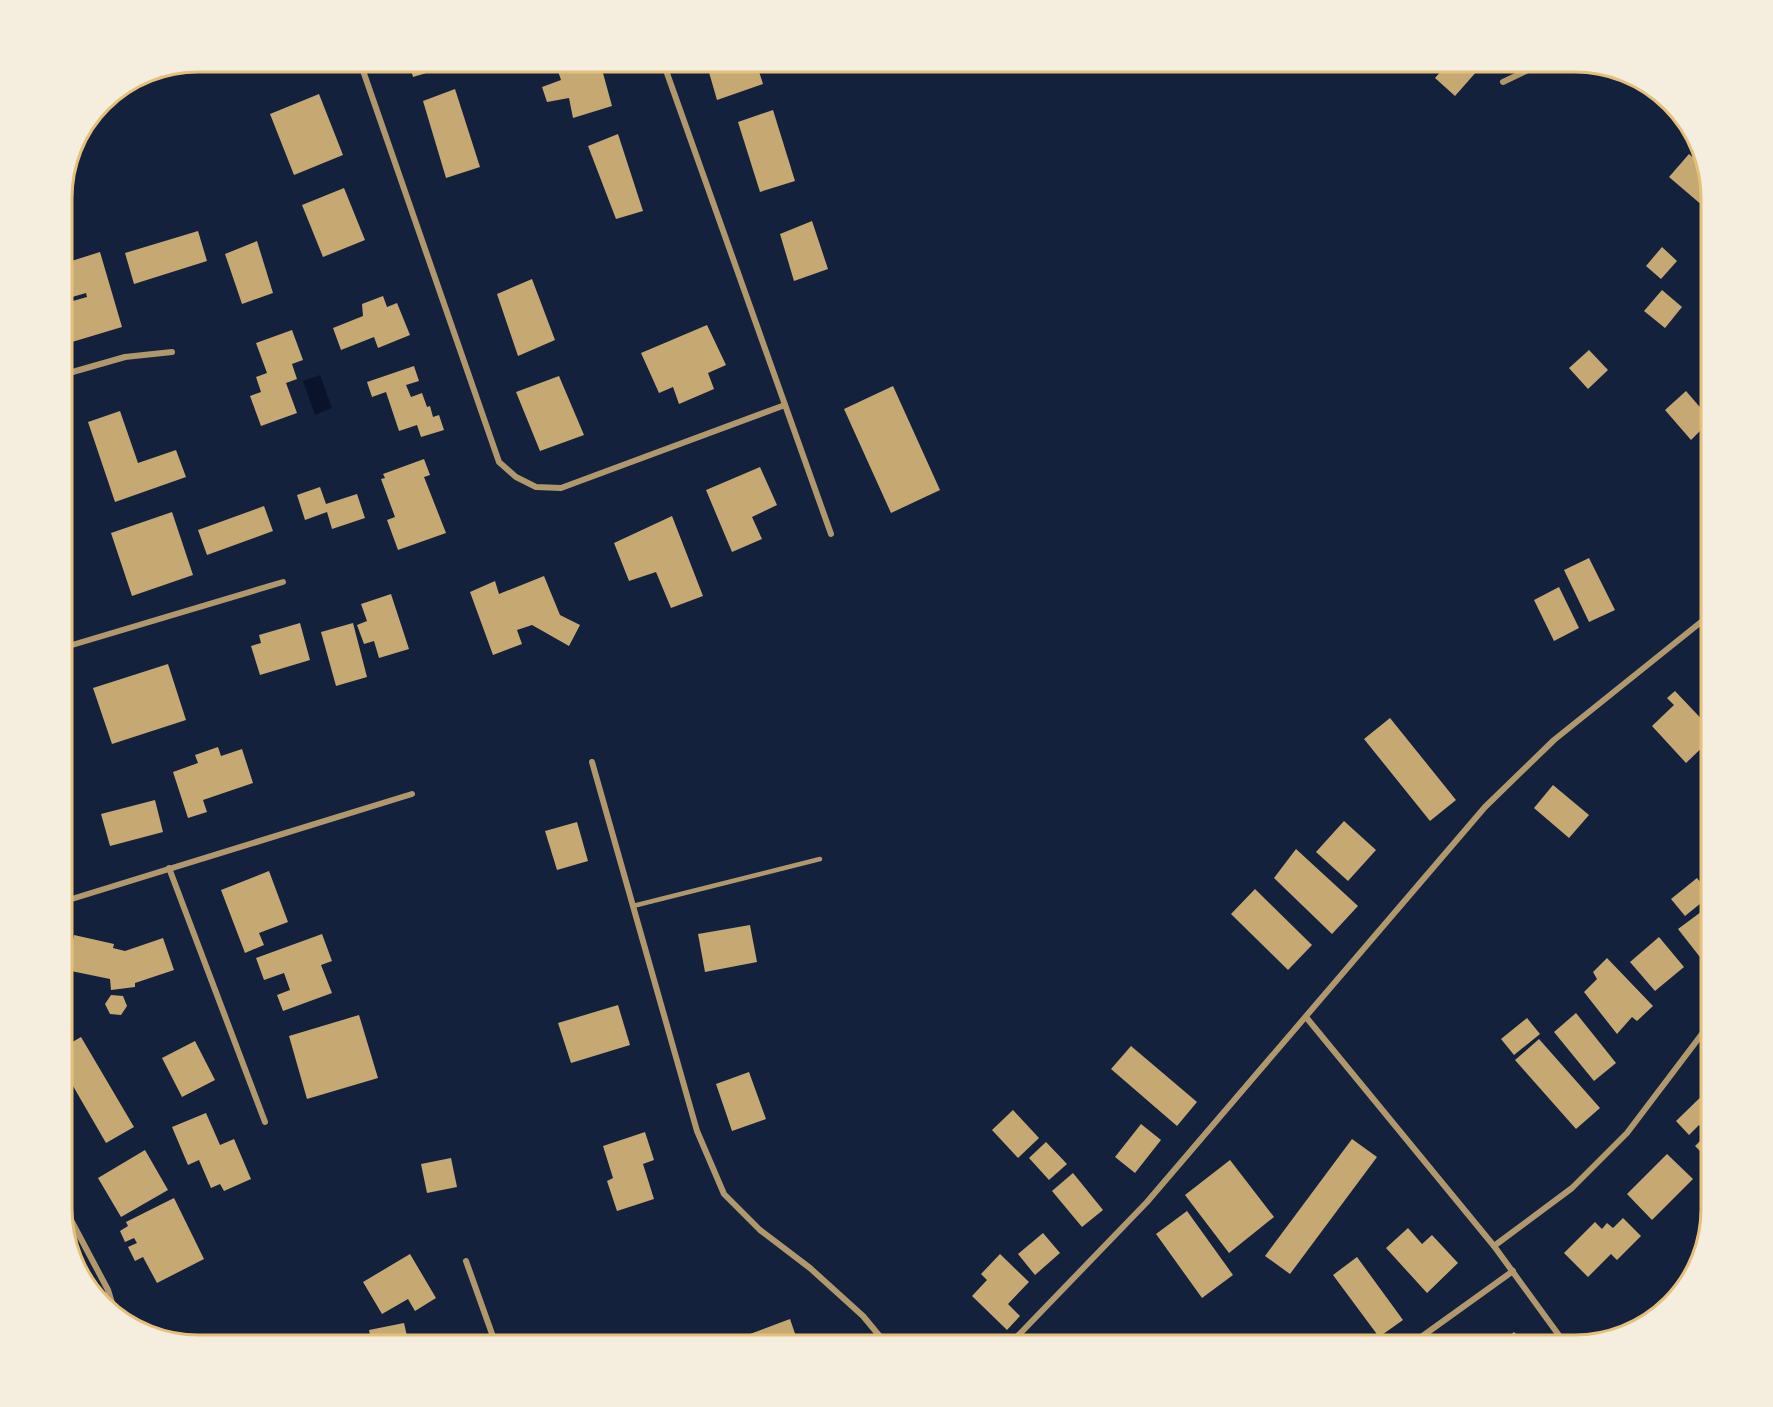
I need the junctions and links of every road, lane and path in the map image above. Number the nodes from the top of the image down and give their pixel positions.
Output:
1 (363, 72) edge
2 (667, 72) edge
3 (1524, 72) edge
4 (1503, 82) dead end
5 (172, 352) dead end
6 (72, 372) edge
7 (784, 405) junction
8 (831, 534) dead end
9 (283, 582) dead end
10 (1701, 623) edge
11 (72, 645) edge
12 (592, 762) dead end
13 (412, 794) dead end
14 (820, 859) dead end
15 (169, 868) junction
16 (72, 899) edge
17 (633, 906) junction
18 (1306, 1017) junction
19 (1701, 1036) edge
20 (264, 1122) dead end
21 (73, 1223) edge
22 (1494, 1246) junction
23 (466, 1261) dead end
24 (1513, 1271) junction
25 (111, 1300) edge
26 (492, 1335) edge
27 (879, 1335) edge
28 (1020, 1335) edge
29 (1425, 1335) edge
30 (1558, 1335) edge

1 - 7 street
2 - 7 street
3 - 4 street
5 - 6 street
7 - 8 street
9 - 11 street
10 - 18 street
12 - 17 street
13 - 15 street
14 - 17 lane
15 - 16 street
15 - 20 street
17 - 27 street
18 - 22 street
18 - 28 street
19 - 22 street
21 - 25 street
22 - 24 street
23 - 26 street
24 - 29 street
24 - 30 street

